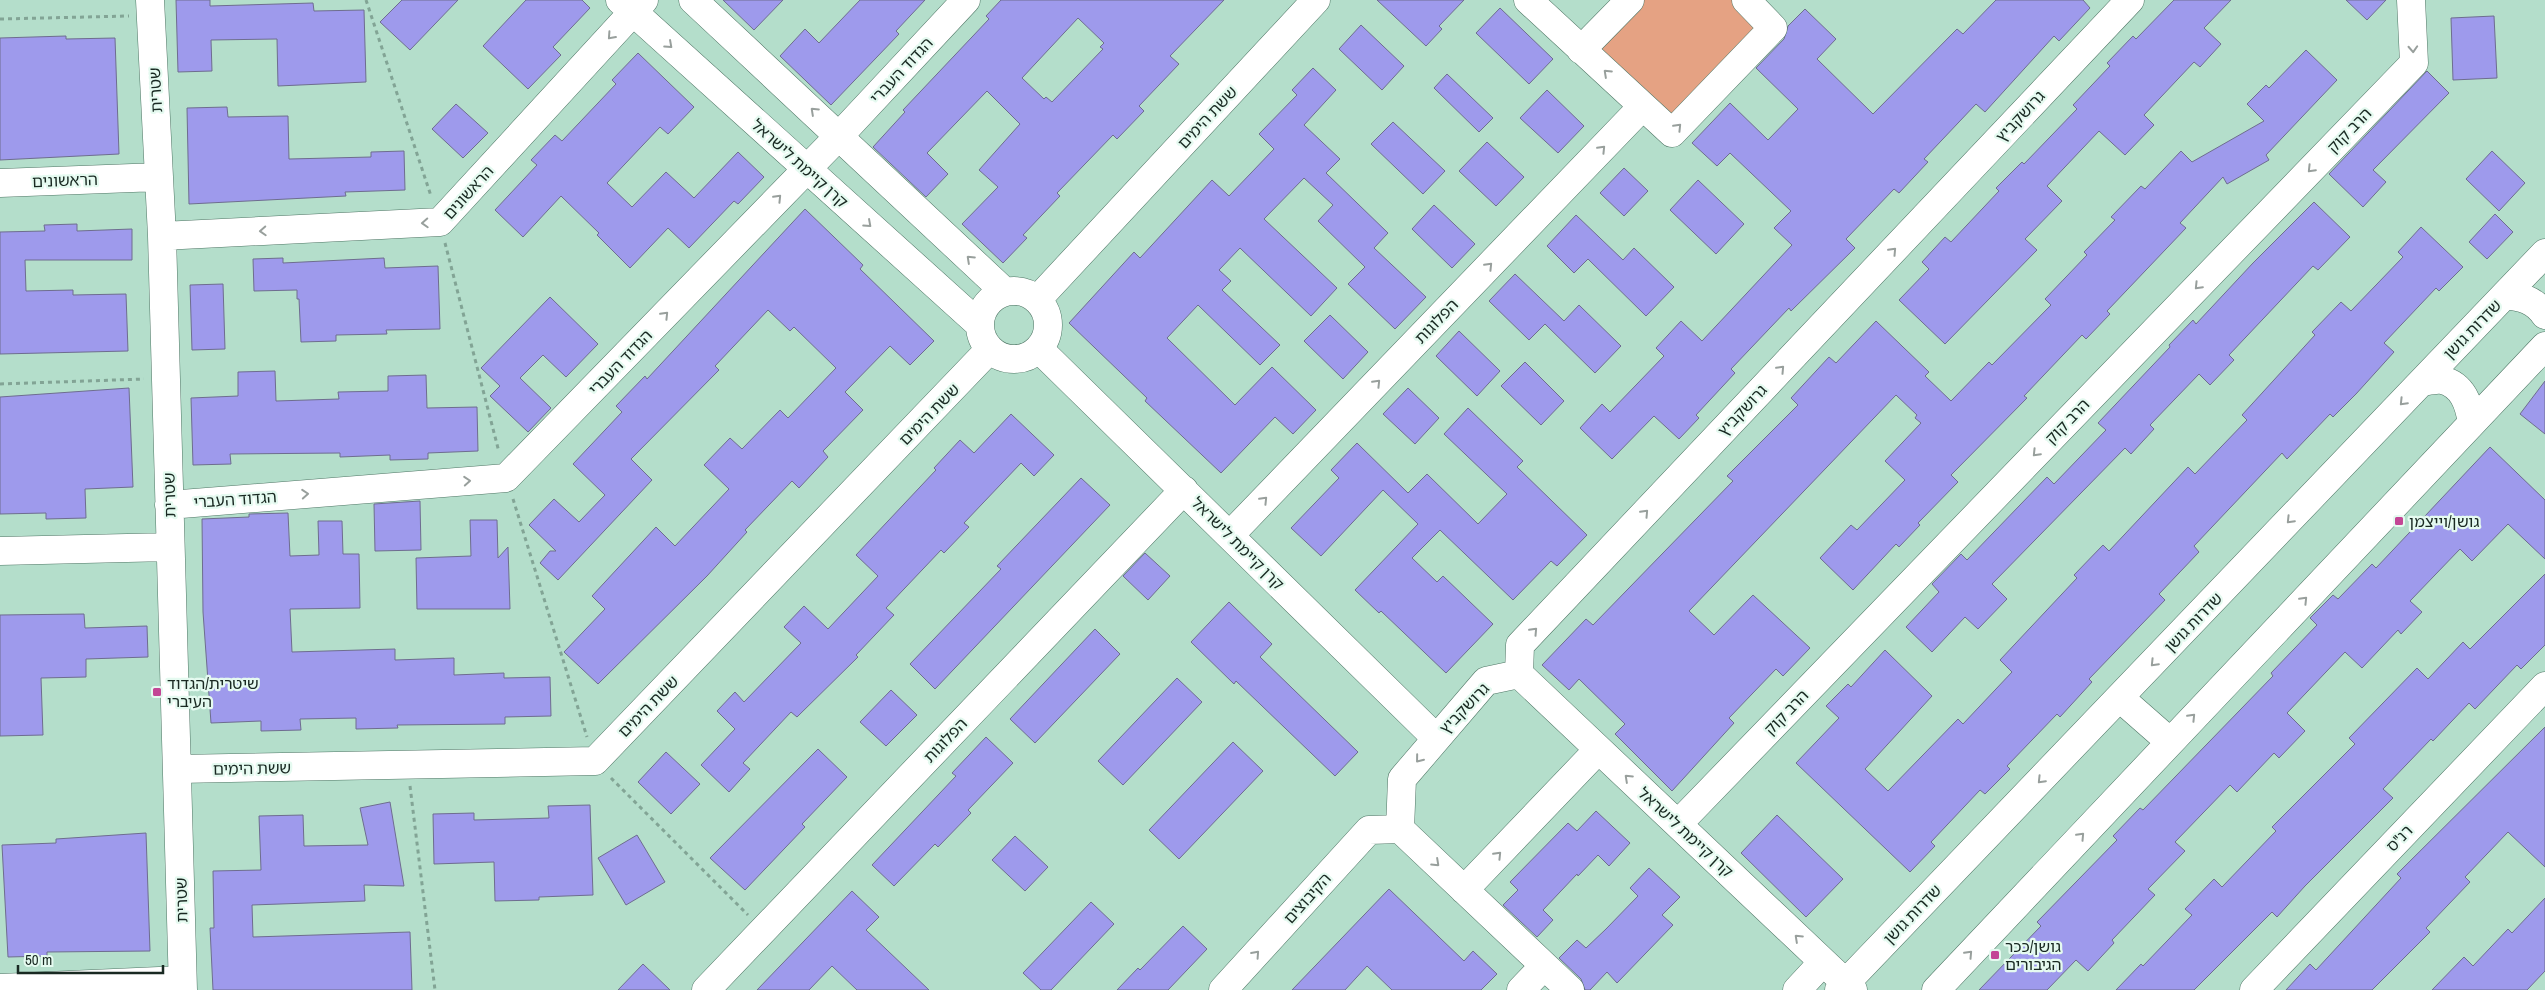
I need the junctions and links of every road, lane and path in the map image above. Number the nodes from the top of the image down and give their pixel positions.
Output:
1 (693, 0) edge
2 (966, 0) edge
3 (1316, 0) edge
4 (1528, 0) edge
5 (1630, 0) edge
6 (1746, 0) edge
7 (2411, 0) edge
8 (2125, 2) edge
9 (632, 4) edge
10 (150, 8) edge
11 (0, 19) edge
12 (1581, 50) junction
13 (1642, 106) junction
14 (840, 135) junction
15 (807, 169) junction
16 (159, 177) junction
17 (0, 183) edge
18 (162, 236) junction
19 (2545, 253) edge
20 (1005, 292) junction
21 (2505, 296) junction
22 (1037, 300) junction
23 (2545, 315) edge
24 (980, 325) junction
25 (2545, 346) edge
26 (1039, 349) junction
27 (990, 350) junction
28 (166, 378) junction
29 (2422, 382) junction
30 (0, 384) edge
31 (2472, 423) junction
32 (1184, 490) junction
33 (169, 504) junction
34 (1230, 535) junction
35 (170, 547) junction
36 (0, 551) edge
37 (1519, 674) junction
38 (2545, 686) edge
39 (2120, 698) junction
40 (1436, 738) junction
41 (2169, 741) junction
42 (1598, 750) junction
43 (408, 765) junction
44 (178, 769) junction
45 (1678, 824) junction
46 (1400, 829) junction
47 (1464, 890) junction
48 (1823, 962) junction
49 (1544, 966) junction
50 (183, 985) edge
51 (0, 988) edge
52 (1846, 988) edge
53 (435, 990) edge
54 (706, 990) edge
55 (1223, 990) edge
56 (1521, 990) edge
57 (1570, 990) edge
58 (1797, 990) edge
59 (1936, 990) edge
60 (2254, 990) edge

14 -> 1 street
2 - 14 street, הגדוד העברי
3 - 22 street, ששת הימים
4 - 12 street
5 - 12 street
13 -> 6 street
7 -> 45 street, הרב קוק
37 -> 8 street, גרושקביץ
9 -> 15 street, קרן קיימת לישראל
9 -> 18 street, הראשונים
10 - 11 path
10 - 16 street, שטרית
13 -> 12 street
34 -> 13 street, הפלוגות
14 - 15 street, הגדוד העברי
20 -> 14 street
15 -> 24 street, קרן קיימת לישראל
33 -> 15 street, הגדוד העברי
16 - 17 street, הראשונים
16 - 18 street, שטרית
18 - 28 street, שטרית
19 - 21 street, שדרות גושן
20 - 22 street
20 - 24 street
21 - 23 street
21 - 29 street, שדרות גושן
22 - 26 street
24 - 27 street
25 - 31 street
26 - 27 street
26 - 32 street, קרן קיימת לישראל
27 - 43 street, ששת הימים
28 - 30 path
28 - 33 street, שטרית
29 - 31 street
29 -> 39 street, שדרות גושן
41 -> 31 street
32 - 34 street, קרן קיימת לישראל
32 - 54 street, הפלוגות
33 - 35 street, שטרית
34 - 40 street, קרן קיימת לישראל
35 - 36 street
35 - 44 street, שטרית
37 - 40 street, גרושקביץ
37 - 42 street, קרן קיימת לישראל
38 - 60 street, רנ"ס
39 - 41 street
39 -> 52 street, שדרות גושן
40 -> 46 street, גרושקביץ
59 -> 41 street
45 -> 42 street, קרן קיימת לישראל
47 -> 42 street
43 - 44 street, ששת הימים
43 - 53 path
44 - 50 street, שטרית
48 -> 45 street, קרן קיימת לישראל
46 -> 47 street
55 -> 46 street, הקיבוצים
47 - 49 street
48 - 52 street, קרן קיימת לישראל
48 - 58 street
49 - 56 street
49 - 57 street
50 - 51 street

